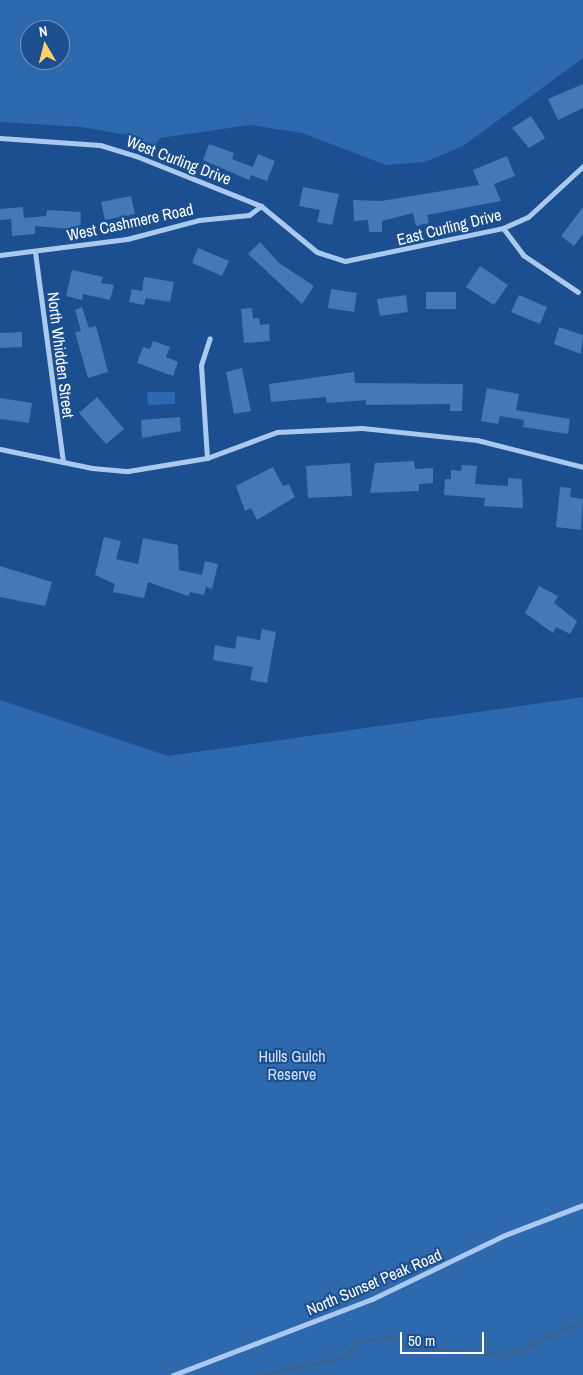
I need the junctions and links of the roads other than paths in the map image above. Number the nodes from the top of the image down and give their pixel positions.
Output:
1 (0, 138) edge
2 (583, 166) edge
3 (261, 206) junction
4 (503, 228) junction
5 (36, 252) junction
6 (0, 255) edge
7 (330, 259) joint
8 (578, 292) dead end
9 (210, 338) dead end
10 (0, 448) edge
11 (207, 458) junction
12 (62, 462) junction
13 (583, 467) edge
14 (583, 1205) edge
15 (173, 1375) edge

1 - 3 street, West Curling Drive
2 - 4 street, East Curling Drive
3 - 5 street, West Cashmere Road
3 - 7 street, West Curling Drive
4 - 7 street, East Curling Drive
4 - 8 street
5 - 6 street, West Cashmere Road
5 - 12 street, North Whidden Street
9 - 11 street
10 - 12 street
11 - 12 street
11 - 13 street
14 - 15 street, North Sunset Peak Road

